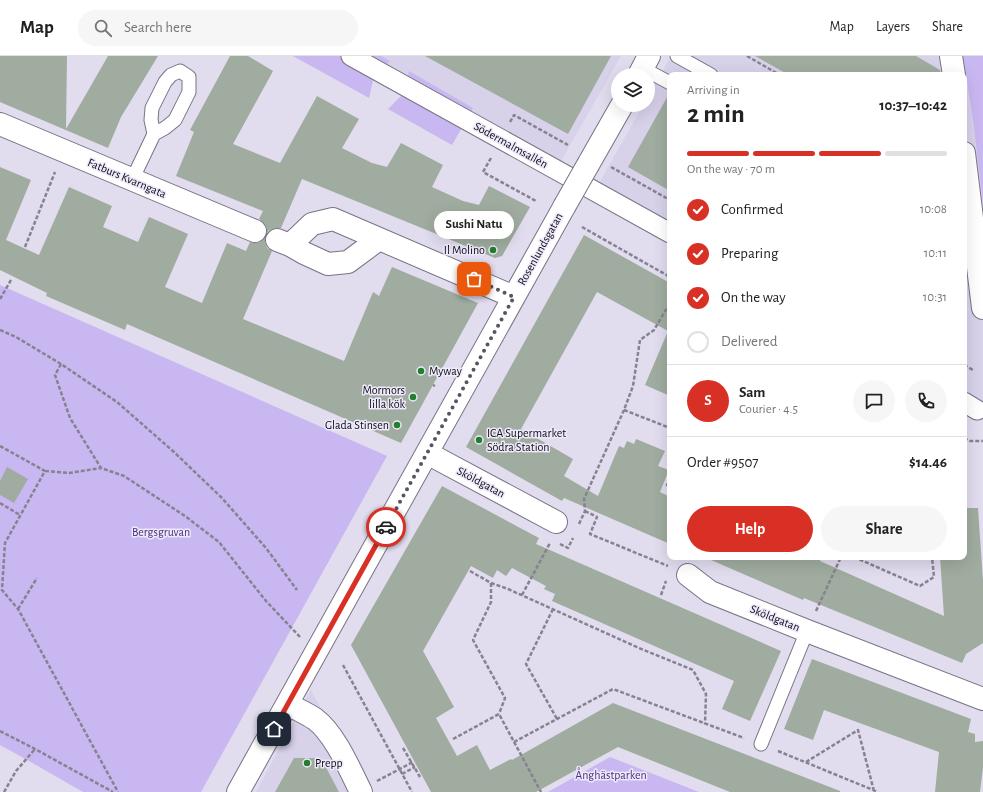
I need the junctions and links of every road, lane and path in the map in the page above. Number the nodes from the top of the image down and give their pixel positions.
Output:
1 (351, 56) edge
2 (677, 56) edge
3 (747, 56) edge
4 (951, 56) edge
5 (643, 66) edge
6 (706, 72) edge
7 (775, 72) edge
8 (954, 72) edge
9 (667, 81) edge
10 (618, 112) edge
11 (514, 114) dead end
12 (0, 124) edge
13 (154, 134) dead end
14 (568, 145) dead end
15 (64, 151) junction
16 (591, 160) junction
17 (483, 172) dead end
18 (967, 177) edge
19 (132, 180) junction
20 (667, 198) edge
21 (536, 201) dead end
22 (582, 227) dead end
23 (255, 231) dead end
24 (667, 231) edge
25 (379, 239) junction
26 (25, 247) dead end
27 (667, 275) edge
28 (11, 280) dead end
29 (514, 297) junction
30 (0, 299) edge
31 (667, 308) edge
32 (983, 308) edge
33 (0, 330) edge
34 (61, 364) junction
35 (967, 367) edge
36 (973, 370) dead end
37 (624, 410) junction
38 (667, 427) edge
39 (967, 440) edge
40 (983, 441) edge
41 (0, 446) edge
42 (427, 453) junction
43 (101, 468) junction
44 (45, 471) junction
45 (0, 503) edge
46 (20, 515) junction
47 (556, 522) joint
48 (840, 560) edge
49 (861, 560) edge
50 (932, 560) edge
51 (470, 571) dead end
52 (688, 575) joint
53 (37, 578) dead end
54 (491, 583) junction
55 (1, 590) edge
56 (297, 590) dead end
57 (522, 595) junction
58 (18, 609) junction
59 (553, 609) junction
60 (806, 631) junction
61 (297, 635) dead end
62 (641, 642) dead end
63 (639, 648) junction
64 (343, 665) dead end
65 (983, 699) edge
66 (641, 700) dead end
67 (288, 704) junction
68 (499, 714) junction
69 (557, 719) junction
70 (705, 724) dead end
71 (859, 726) dead end
72 (858, 730) junction
73 (0, 731) edge
74 (453, 739) dead end
75 (514, 742) junction
76 (761, 744) dead end
77 (403, 748) dead end
78 (35, 749) junction
79 (412, 762) junction
80 (805, 762) dead end
81 (415, 767) dead end
82 (402, 774) junction
83 (420, 777) dead end
84 (369, 786) edge
85 (874, 791) dead end
86 (4, 792) edge
87 (113, 792) edge
88 (118, 792) edge
89 (238, 792) edge
90 (412, 792) edge
91 (541, 792) edge

1 - 24 street, Södermalmsallén
2 - 6 lane
3 - 7 path
4 - 8 street
5 - 9 lane
10 - 16 street, Rosenlundsgatan
11 - 14 path
12 - 15 street, Fatburs Kvarngata
13 - 19 lane
15 - 19 street, Fatburs Kvarngata
15 - 26 path
16 - 20 path
16 - 29 street, Rosenlundsgatan, bridge
17 - 21 path
18 - 32 street
19 - 23 street, Fatburs Kvarngata
22 - 27 path
25 - 25 street
25 - 29 street
28 - 30 path
29 - 42 street, Rosenlundsgatan
31 - 37 path
33 - 34 path
34 - 43 path
34 - 56 path
35 - 36 path
37 - 38 path
37 - 52 path
39 - 40 path
41 - 44 path
42 - 47 street, Sköldgatan
42 - 67 street, Rosenlundsgatan
43 - 44 path
43 - 61 path
44 - 46 path
45 - 46 path
46 - 55 path
47 - 57 path
48 - 60 path
49 - 50 path
51 - 54 path
52 - 60 street, Sköldgatan
53 - 58 path
54 - 57 path
54 - 68 path
55 - 58 path
57 - 59 path
58 - 88 path
59 - 63 path
59 - 69 path
60 - 65 street, Sköldgatan
60 - 76 lane
62 - 63 path
63 - 70 path
64 - 82 path
66 - 69 path
67 - 84 street
67 - 89 street, Rosenlundsgatan
68 - 74 path
68 - 75 path
69 - 75 path
71 - 72 path
72 - 80 path
72 - 85 path
73 - 78 path
75 - 91 path
77 - 79 path, bridge
78 - 86 path
78 - 87 path
79 - 83 path, bridge
79 - 84 path, bridge
81 - 82 path
82 - 90 path

